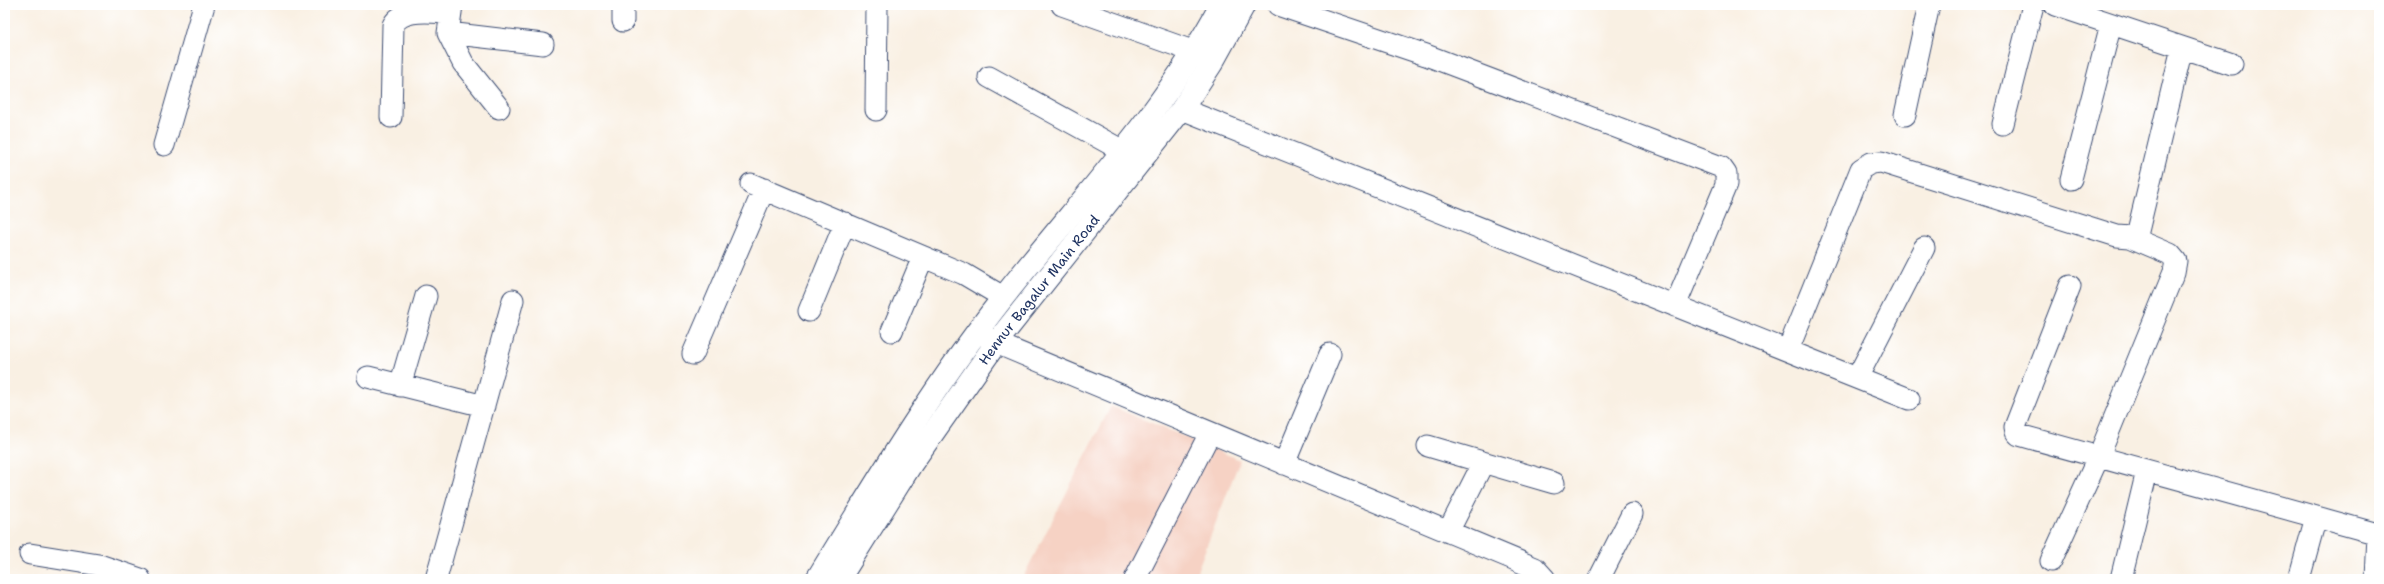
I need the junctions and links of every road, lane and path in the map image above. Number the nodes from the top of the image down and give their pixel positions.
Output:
1 (204, 5) edge
2 (877, 5) edge
3 (1062, 5) edge
4 (1221, 5) edge
5 (1244, 5) edge
6 (1278, 5) edge
7 (1929, 5) edge
8 (2033, 5) edge
9 (2055, 5) edge
10 (450, 17) edge
11 (2112, 24) junction
12 (543, 44) dead end
13 (2182, 48) junction
14 (1194, 52) junction
15 (1212, 63) junction
16 (2232, 64) dead end
17 (989, 77) dead end
18 (499, 108) dead end
19 (1182, 109) junction
20 (876, 110) dead end
21 (1905, 115) dead end
22 (391, 117) dead end
23 (2003, 124) dead end
24 (164, 145) dead end
25 (1123, 151) junction
26 (2071, 179) dead end
27 (845, 223) junction
28 (2130, 237) junction
29 (1924, 248) dead end
30 (923, 257) junction
31 (2070, 286) dead end
32 (426, 296) dead end
33 (1003, 297) junction
34 (513, 300) dead end
35 (1675, 306) junction
36 (809, 311) dead end
37 (892, 331) dead end
38 (978, 331) junction
39 (996, 343) junction
40 (1788, 350) junction
41 (693, 354) dead end
42 (1330, 354) dead end
43 (368, 377) dead end
44 (1857, 378) junction
45 (400, 386) junction
46 (1909, 399) dead end
47 (484, 406) junction
48 (1210, 433) junction
49 (1428, 446) dead end
50 (2098, 458) junction
51 (1483, 463) junction
52 (1284, 464) junction
53 (2147, 471) junction
54 (1554, 483) dead end
55 (1632, 514) dead end
56 (2316, 517) junction
57 (1448, 532) junction
58 (2379, 533) edge
59 (30, 554) dead end
60 (2051, 562) dead end
61 (140, 579) edge
62 (436, 579) edge
63 (817, 579) edge
64 (839, 579) edge
65 (1135, 579) edge
66 (1545, 579) edge
67 (1599, 579) edge
68 (2121, 579) edge
69 (2299, 579) edge
70 (2376, 579) edge

1 - 24 street
2 - 20 street
3 - 14 street
4 - 14 main road, Hennur Bagalur Main Road
5 - 15 main road, Hennur Bagalur Main Road
6 - 35 street
7 - 21 street
8 - 23 street
9 - 11 street
10 - 12 street
10 - 18 street
10 - 22 street
11 - 13 street
11 - 26 street
13 - 16 street
13 - 28 street
14 - 15 street
14 - 25 main road, Hennur Bagalur Main Road
15 - 19 main road, Hennur Bagalur Main Road
17 - 25 street
19 - 35 street
19 - 39 main road, Hennur Bagalur Main Road
25 - 33 main road, Hennur Bagalur Main Road
27 - 30 street
27 - 36 street
27 - 41 street
28 - 40 street
28 - 50 street
29 - 44 street
30 - 33 street
30 - 37 street
31 - 50 street
32 - 45 street
33 - 38 main road, Hennur Bagalur Main Road
34 - 47 street
35 - 40 street
38 - 39 street
38 - 63 main road, Hennur Bagalur Main Road
39 - 48 street
39 - 64 main road, Hennur Bagalur Main Road
40 - 44 street
42 - 52 street
43 - 45 street
44 - 46 street
45 - 47 street
47 - 62 street
48 - 52 street
48 - 65 street
49 - 51 street
50 - 53 street
50 - 60 street
51 - 54 street
51 - 57 street
52 - 57 street
53 - 56 street
53 - 68 street
55 - 67 street
56 - 58 street
56 - 69 street
57 - 66 street
58 - 70 street
59 - 61 street

